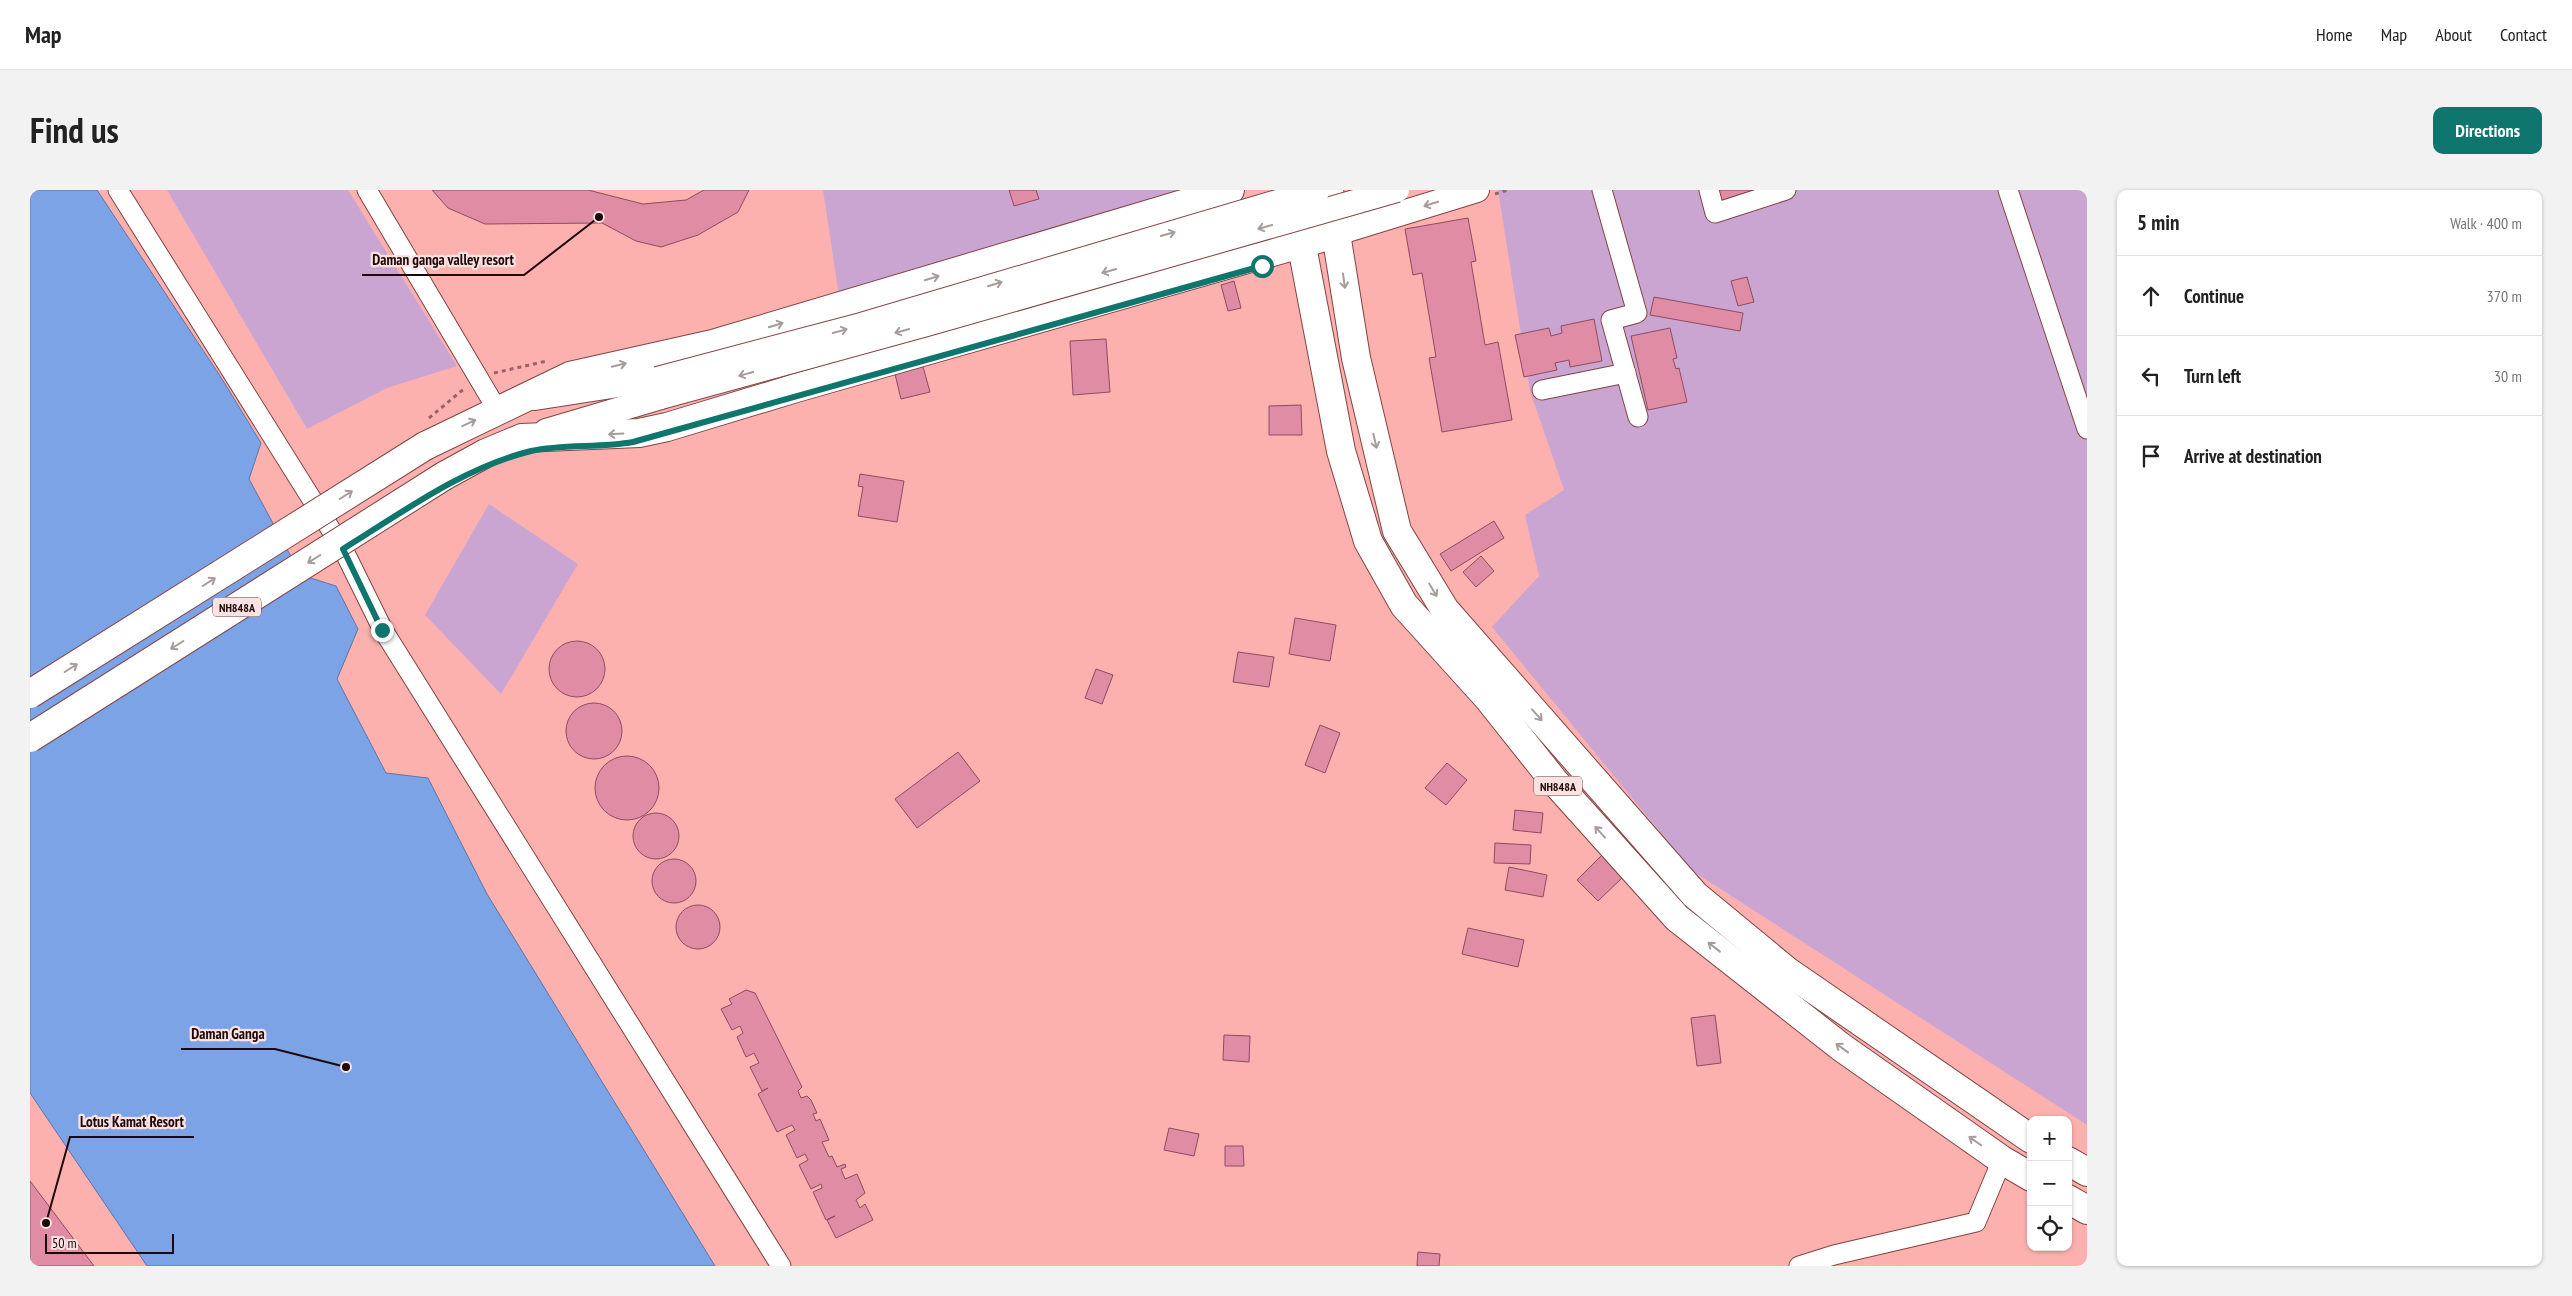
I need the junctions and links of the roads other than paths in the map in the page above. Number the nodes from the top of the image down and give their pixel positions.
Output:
1 (118, 190) edge
2 (367, 190) edge
3 (1230, 190) edge
4 (1292, 190) edge
5 (1318, 190) edge
6 (1329, 190) edge
7 (1396, 190) edge
8 (1477, 190) edge
9 (1602, 190) edge
10 (1709, 190) edge
11 (1786, 190) edge
12 (2008, 190) edge
13 (1337, 233) junction
14 (1303, 243) junction
15 (1626, 373) junction
16 (659, 388) junction
17 (1542, 390) dead end
18 (526, 399) junction
19 (498, 411) junction
20 (1638, 417) dead end
21 (2087, 429) edge
22 (522, 438) junction
23 (30, 694) edge
24 (30, 738) edge
25 (2027, 1136) edge
26 (2002, 1160) junction
27 (2072, 1163) edge
28 (2087, 1172) edge
29 (2027, 1175) edge
30 (2072, 1201) edge
31 (2087, 1210) edge
32 (781, 1266) edge
33 (1799, 1266) edge

1 - 32 street
2 - 19 street
18 -> 3 highway
4 - 14 highway
16 -> 5 main road, bridge
6 - 13 highway
7 -> 16 main road, bridge
8 -> 13 main road
9 - 15 street
10 - 11 street
12 - 21 street
13 - 14 highway, NH848A
13 -> 25 highway, NH848A
14 -> 22 highway, NH848A
26 -> 14 highway, NH848A
15 - 17 street
15 - 20 street
16 - 18 main road
16 - 22 main road
18 - 19 highway
23 -> 19 highway, NH848A, bridge
22 -> 24 highway, NH848A, bridge
26 - 29 highway, NH848A
26 - 33 street
27 - 28 highway
30 - 31 highway

